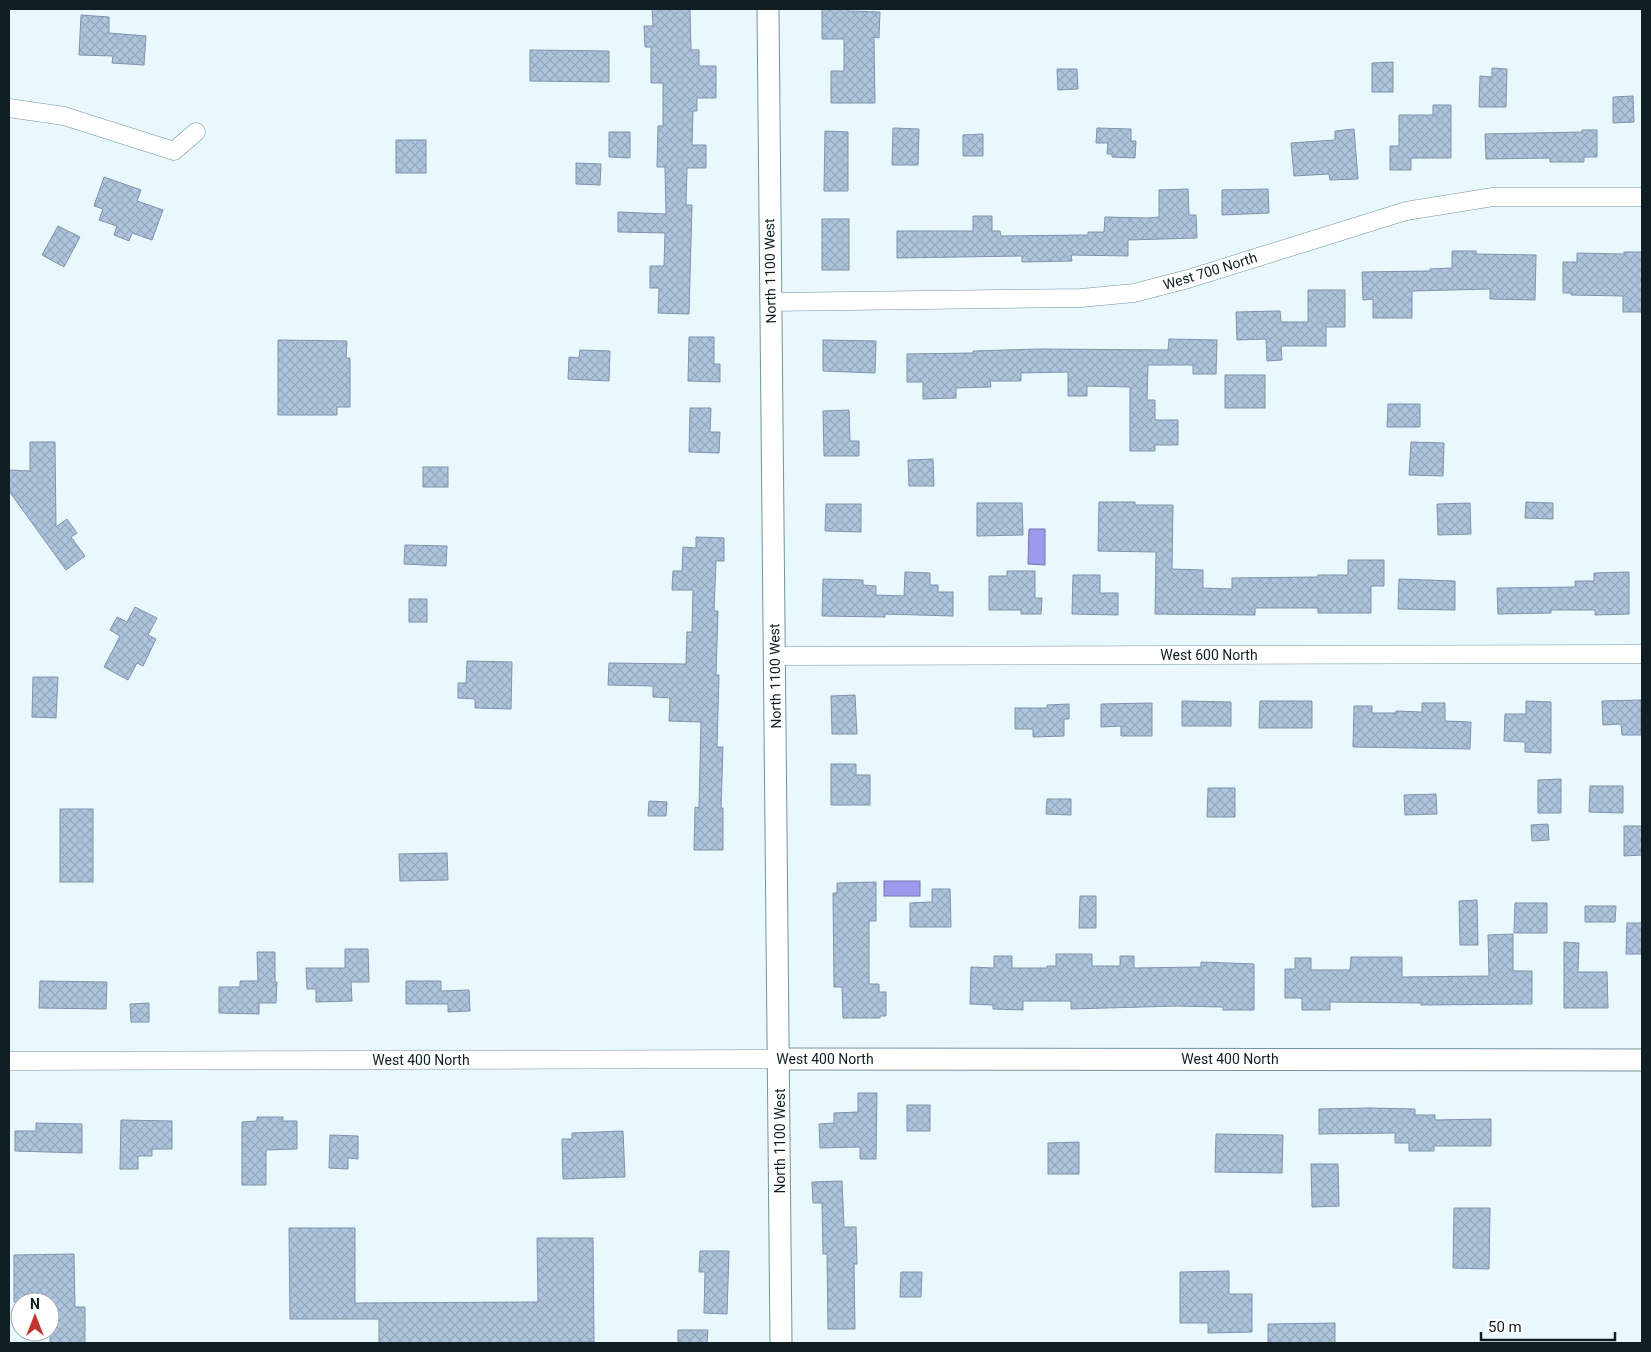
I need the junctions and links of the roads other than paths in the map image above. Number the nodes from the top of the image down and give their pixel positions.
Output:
1 (768, 9) edge
2 (9, 108) edge
3 (196, 132) dead end
4 (1642, 197) edge
5 (771, 302) junction
6 (1642, 654) edge
7 (775, 656) junction
8 (779, 1058) junction
9 (1642, 1060) edge
10 (9, 1061) edge
11 (781, 1343) edge

1 - 5 street, North 1100 West
2 - 3 street
4 - 5 street, West 700 North
5 - 7 street, North 1100 West
6 - 7 street, West 600 North
7 - 8 street, North 1100 West
8 - 9 street, West 400 North
8 - 10 street, West 400 North
8 - 11 street, North 1100 West

